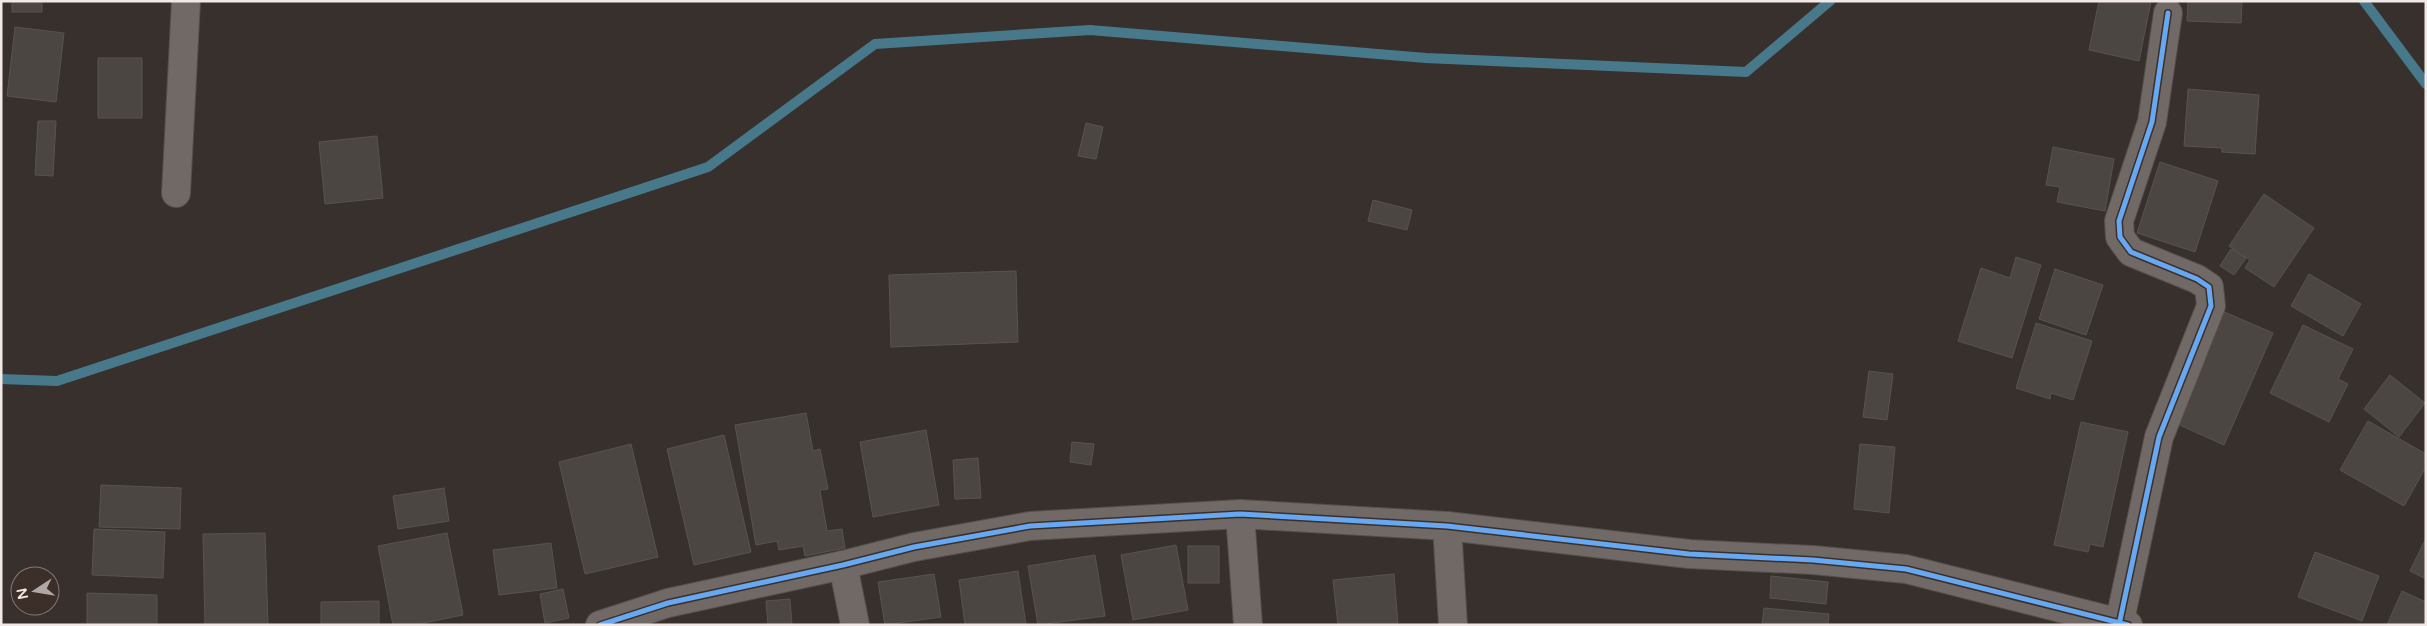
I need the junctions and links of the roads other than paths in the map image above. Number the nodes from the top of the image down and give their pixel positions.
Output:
1 (186, 1) edge
2 (2168, 13) dead end
3 (176, 193) dead end
4 (1240, 514) junction
5 (1447, 526) junction
6 (843, 565) junction
7 (2122, 624) edge
8 (600, 625) edge
9 (855, 625) edge
10 (1248, 625) edge
11 (1453, 625) edge

1 - 3 street
2 - 7 street
4 - 5 street
4 - 6 street
4 - 10 street
5 - 7 street
5 - 11 street
6 - 8 street
6 - 9 street

